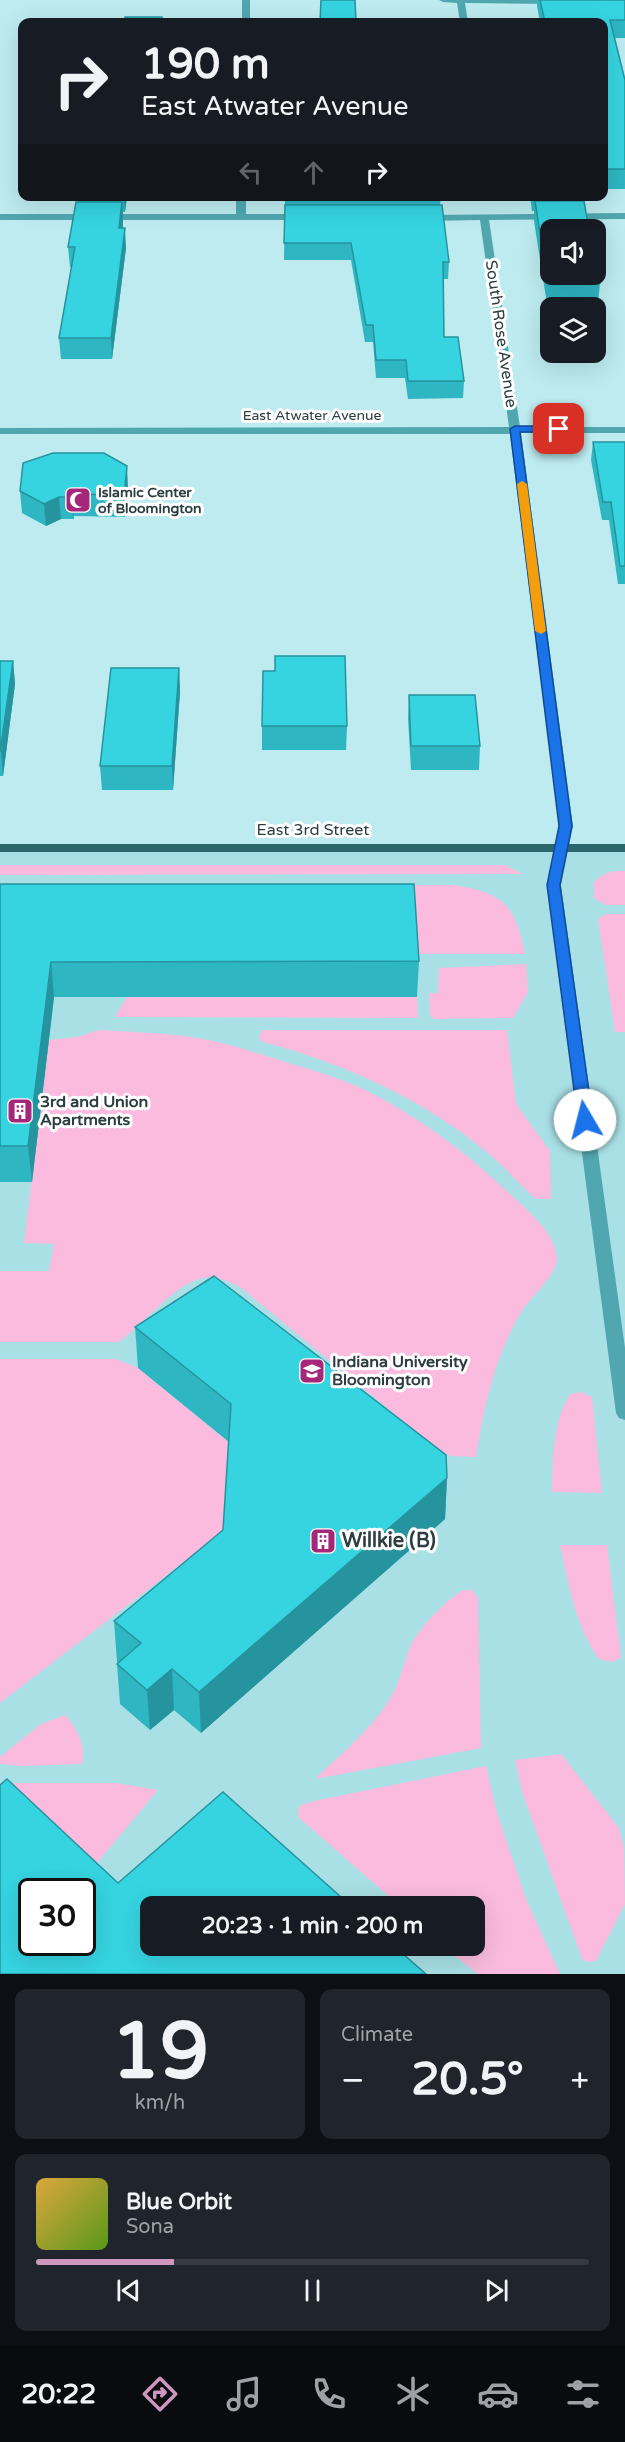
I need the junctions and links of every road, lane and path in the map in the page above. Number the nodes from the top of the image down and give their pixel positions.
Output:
1 (246, 0) edge
2 (443, 0) edge
3 (461, 2) junction
4 (567, 2) edge
5 (246, 18) edge
6 (463, 18) edge
7 (242, 201) edge
8 (625, 216) edge
9 (0, 217) edge
10 (241, 217) junction
11 (310, 218) edge
12 (414, 218) edge
13 (484, 218) junction
14 (515, 429) junction
15 (625, 429) edge
16 (0, 431) edge
17 (0, 848) edge
18 (562, 848) junction
19 (625, 848) edge
20 (625, 1413) edge

1 - 5 street
2 - 3 street
3 - 4 street
3 - 6 street
7 - 10 street
8 - 13 street
9 - 10 street
10 - 11 street
12 - 13 street
13 - 14 street, South Rose Avenue
14 - 15 street, East Atwater Avenue
14 - 16 street, East Atwater Avenue
14 - 18 street, South Rose Avenue
17 - 18 main road, East 3rd Street
18 - 19 main road, East 3rd Street
18 - 20 street, South Rose Avenue

